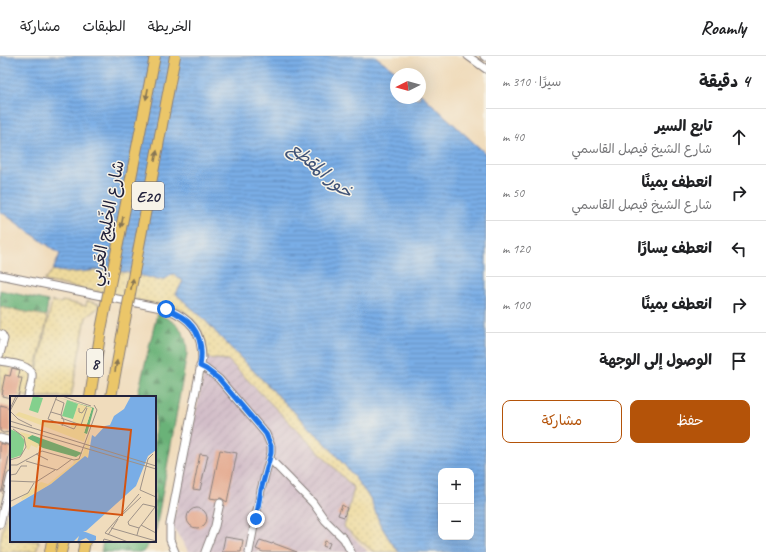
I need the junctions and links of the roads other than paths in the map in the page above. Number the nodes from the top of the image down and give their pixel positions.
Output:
1 (155, 56) edge
2 (176, 56) edge
3 (468, 56) edge
4 (486, 69) edge
5 (0, 275) edge
6 (101, 330) joint
7 (0, 334) edge
8 (122, 336) joint
9 (0, 354) edge
10 (0, 361) edge
11 (200, 366) junction
12 (28, 396) edge
13 (90, 396) edge
14 (111, 396) edge
15 (0, 438) edge
16 (10, 441) edge
17 (270, 459) junction
18 (10, 480) edge
19 (220, 503) dead end
20 (0, 524) edge
21 (52, 542) edge
22 (64, 542) edge
23 (85, 542) edge
24 (50, 552) edge
25 (62, 552) edge
26 (83, 552) edge
27 (175, 552) edge
28 (205, 552) edge
29 (249, 552) edge
30 (351, 552) edge

1 -> 6 highway, شارع الخَلِيج العَربِي / E20, bridge
8 -> 2 highway, E20, bridge
3 - 4 street
5 - 11 street
6 - 13 highway, شارع الخَلِيج العَربِي / 8
7 - 9 street
14 -> 8 highway, 8
10 - 12 street
11 - 17 street
11 - 27 street
15 - 16 street
17 - 29 street
17 - 30 street
18 - 20 street
19 - 28 street
21 - 24 highway
22 - 25 highway
23 - 26 highway

